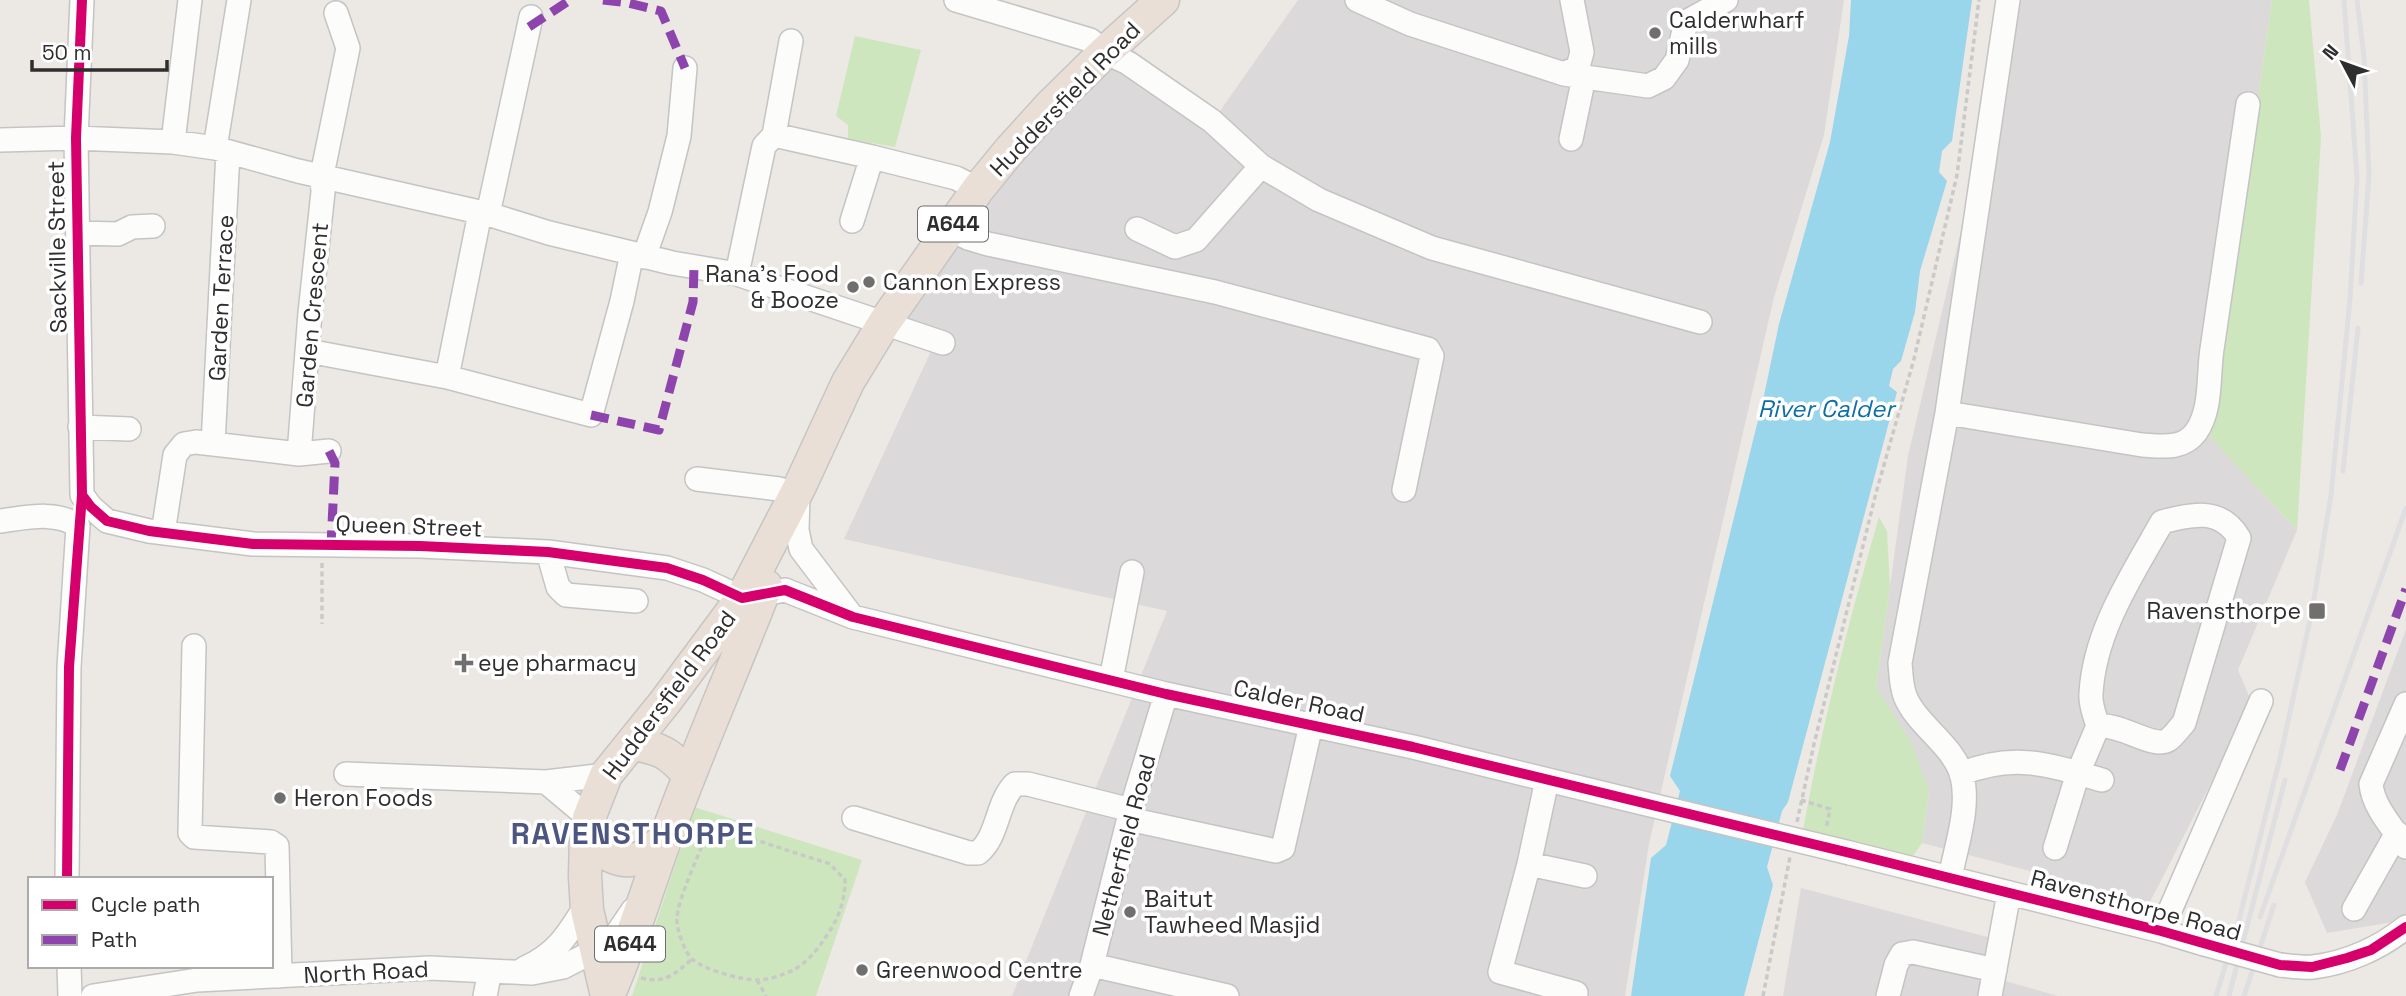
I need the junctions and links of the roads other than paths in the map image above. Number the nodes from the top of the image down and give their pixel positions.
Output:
1 (82, 0) edge
2 (190, 0) edge
3 (239, 0) edge
4 (956, 0) edge
5 (1163, 0) edge
6 (1357, 0) edge
7 (1572, 0) edge
8 (1726, 0) edge
9 (2008, 0) edge
10 (337, 13) dead end
11 (531, 17) dead end
12 (791, 41) dead end
13 (1105, 52) junction
14 (685, 68) dead end
15 (1574, 76) junction
16 (2248, 104) dead end
17 (774, 135) junction
18 (76, 138) junction
19 (1571, 139) dead end
20 (0, 140) edge
21 (173, 142) junction
22 (222, 150) junction
23 (872, 157) junction
24 (1261, 166) junction
25 (322, 175) junction
26 (978, 189) junction
27 (484, 214) junction
28 (852, 221) dead end
29 (153, 226) dead end
30 (950, 229) junction
31 (1137, 229) dead end
32 (78, 233) junction
33 (638, 255) junction
34 (737, 274) junction
35 (1700, 322) dead end
36 (884, 323) junction
37 (943, 343) dead end
38 (308, 351) junction
39 (447, 377) junction
40 (1947, 413) junction
41 (80, 427) junction
42 (129, 429) dead end
43 (214, 444) junction
44 (330, 451) dead end
45 (299, 454) junction
46 (697, 479) dead end
47 (1404, 490) dead end
48 (797, 491) junction
49 (82, 495) joint
50 (0, 521) edge
51 (163, 533) junction
52 (548, 552) junction
53 (1132, 572) dead end
54 (752, 596) junction
55 (636, 601) dead end
56 (853, 617) junction
57 (194, 646) dead end
58 (1111, 680) junction
59 (1167, 694) junction
60 (2261, 701) dead end
61 (665, 702) junction
62 (2406, 704) edge
63 (712, 718) junction
64 (1311, 725) junction
65 (2098, 726) junction
66 (631, 744) junction
67 (2078, 773) junction
68 (346, 774) dead end
69 (1961, 774) junction
70 (606, 775) junction
71 (689, 775) junction
72 (1547, 780) junction
73 (2102, 780) dead end
74 (546, 782) junction
75 (1130, 815) junction
76 (854, 818) dead end
77 (587, 827) junction
78 (665, 839) junction
79 (2401, 840) edge
80 (2055, 848) dead end
81 (1850, 853) joint
82 (1529, 864) junction
83 (1585, 876) dead end
84 (67, 877) edge
85 (1950, 878) junction
86 (648, 891) junction
87 (2009, 893) junction
88 (587, 904) junction
89 (2354, 909) dead end
90 (2406, 927) edge
91 (2161, 931) junction
92 (597, 949) junction
93 (1091, 965) junction
94 (69, 968) edge
95 (1995, 970) junction
96 (490, 971) junction
97 (515, 972) junction
98 (281, 976) junction
99 (611, 988) edge
100 (1214, 995) edge
101 (1995, 995) edge
102 (70, 996) edge
103 (93, 996) edge
104 (485, 996) edge
105 (1081, 996) edge
106 (1575, 996) edge
107 (1888, 996) edge

1 - 18 street, Sackville Street
2 - 21 street
3 - 22 street, Garden Terrace
4 - 13 street
5 - 13 highway, Huddersfield Road / A644
6 - 15 street
7 - 15 street
8 - 15 street
9 - 40 street
10 - 25 street, Garden Crescent
11 - 27 street
12 - 17 street
13 - 24 street
13 - 26 highway, Huddersfield Road / A644
14 - 33 street
15 - 19 street
16 - 40 street
17 - 23 street
17 - 34 street
18 - 20 street
18 - 21 street
18 - 32 street, Sackville Street
21 - 22 street
22 - 25 street
22 - 43 street, Garden Terrace
23 - 26 street
23 - 28 street
24 - 31 street
24 - 35 street
25 - 27 street
25 - 38 street, Garden Crescent
26 - 30 highway, Huddersfield Road / A644
27 - 33 street
27 - 39 street
29 - 32 street
30 - 36 highway, Huddersfield Road / A644
30 - 47 street
32 - 41 street, Sackville Street
33 - 34 street
33 - 39 street
34 - 36 street
36 - 37 street
36 - 48 highway, Huddersfield Road / A644
38 - 39 street
38 - 45 street, Garden Crescent
40 - 69 street
41 - 42 street
41 - 49 street, Sackville Street
43 - 45 street
43 - 51 street
44 - 45 street
46 - 48 street
48 - 54 highway, Huddersfield Road / A644
48 - 56 street
49 - 51 street, Queen Street
50 - 84 street
51 - 52 street, Queen Street
52 - 54 street, Queen Street
52 - 55 street
53 - 58 street
54 - 56 street, Calder Road
54 - 61 highway, Huddersfield Road / A644
54 - 63 highway, Huddersfield Road / A644
56 - 58 street, Calder Road
57 - 98 street
58 - 59 street, Calder Road
59 - 64 street, Calder Road
59 - 75 street, Netherfield Road
60 - 91 street
61 - 63 highway
61 - 66 highway, Huddersfield Road / A644
62 - 79 street
63 - 71 highway, Huddersfield Road / A644
64 - 72 street, Calder Road
64 - 75 street
65 - 65 street
65 - 67 street
66 - 70 highway, Huddersfield Road / A644
66 - 71 highway
67 - 69 street
67 - 73 street
67 - 80 street
68 - 74 street
69 - 85 street
70 - 74 street
70 - 77 highway, Huddersfield Road / A644
71 - 78 highway, Huddersfield Road / A644
72 - 81 street, Calder Road, bridge
72 - 82 street
74 - 77 street
75 - 76 street
75 - 93 street, Netherfield Road
77 - 78 highway
77 - 88 highway, Huddersfield Road / A644
78 - 86 highway, Huddersfield Road / A644
79 - 89 street
81 - 85 street, Ravensthorpe Road
82 - 83 street
82 - 106 street
85 - 87 street, Ravensthorpe Road
86 - 92 street, North Road
86 - 99 highway, Huddersfield Road / A644
87 - 91 street, Ravensthorpe Road
87 - 95 street
88 - 92 highway, Huddersfield Road / A644
88 - 97 street, North Road
90 - 91 street, Ravensthorpe Road, bridge
92 - 97 street, North Road
92 - 99 highway, Huddersfield Road / A644
93 - 100 street
93 - 105 street, Netherfield Road
94 - 102 street
95 - 101 street
95 - 107 street
96 - 97 street, North Road
96 - 98 street, North Road
96 - 104 street
98 - 103 street, North Road

